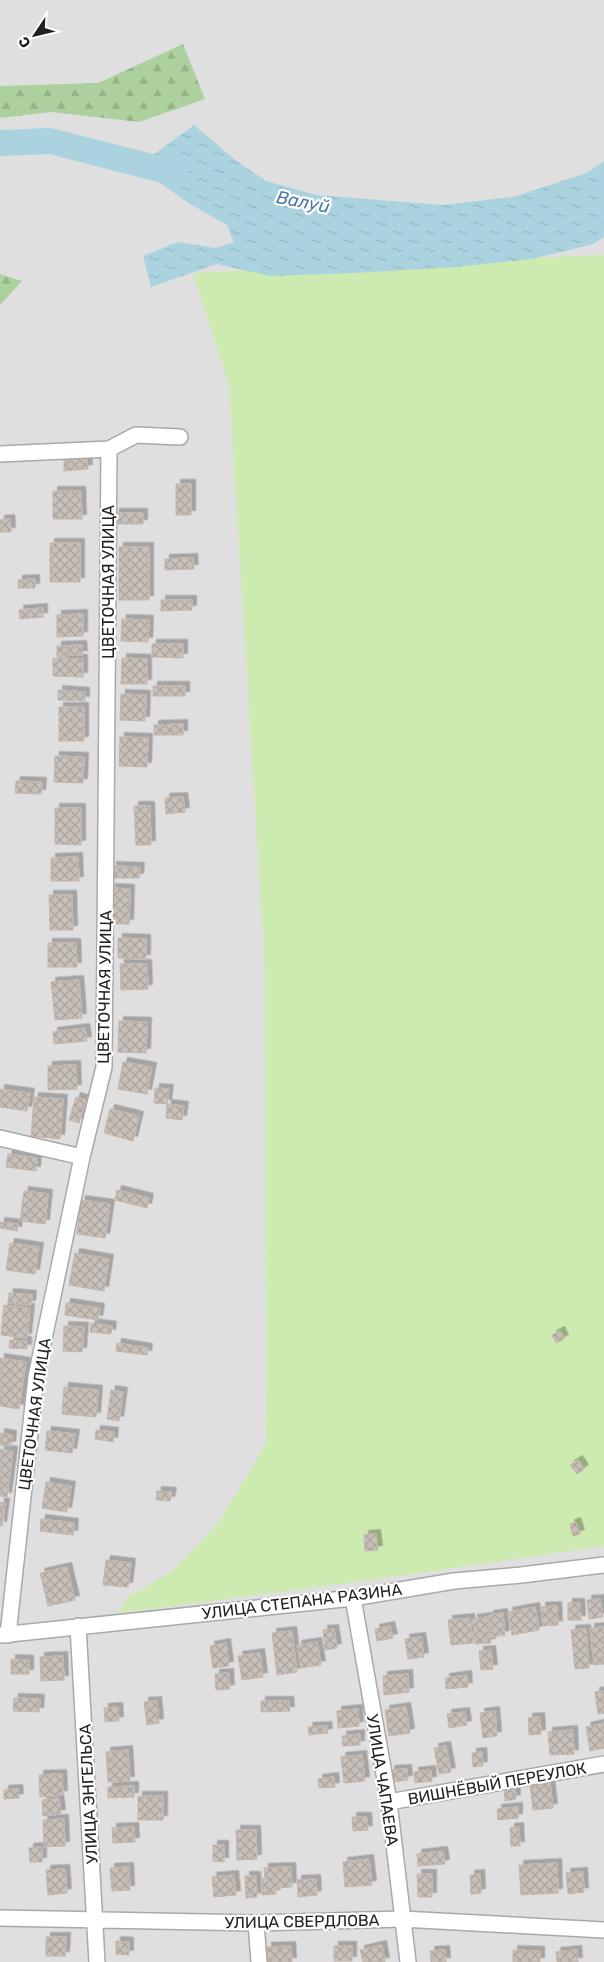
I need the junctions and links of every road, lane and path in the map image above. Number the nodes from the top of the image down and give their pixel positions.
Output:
1 (180, 437) dead end
2 (109, 449) junction
3 (0, 454) edge
4 (0, 1138) edge
5 (82, 1157) junction
6 (604, 1565) edge
7 (353, 1598) junction
8 (78, 1626) junction
9 (4, 1635) edge
10 (604, 1764) edge
11 (389, 1802) junction
12 (0, 1918) edge
13 (402, 1919) junction
14 (96, 1920) junction
15 (256, 1923) junction
16 (604, 1930) edge
17 (97, 1962) edge
18 (259, 1962) edge
19 (408, 1962) edge

1 - 2 street
2 - 3 street
2 - 5 street, ЦВЕТОЧНАЯ УЛИЦА
4 - 5 street
5 - 9 street, ЦВЕТОЧНАЯ УЛИЦА
6 - 7 street, УЛИЦА СТЕПАНА РАЗИНА
7 - 8 street, УЛИЦА СТЕПАНА РАЗИНА
7 - 11 street, УЛИЦА ЧАПАЕВА
8 - 9 street, УЛИЦА СТЕПАНА РАЗИНА
8 - 14 street, УЛИЦА ЭНГЕЛЬСА
10 - 11 street, ВИШНЁВЫЙ ПЕРЕУЛОК
11 - 13 street, УЛИЦА ЧАПАЕВА
12 - 14 street, УЛИЦА СВЕРДЛОВА
13 - 15 street, УЛИЦА СВЕРДЛОВА
13 - 16 street, УЛИЦА СВЕРДЛОВА
13 - 19 street, УЛИЦА ЧАПАЕВА
14 - 15 street, УЛИЦА СВЕРДЛОВА
14 - 17 street, УЛИЦА ЭНГЕЛЬСА
15 - 18 street

